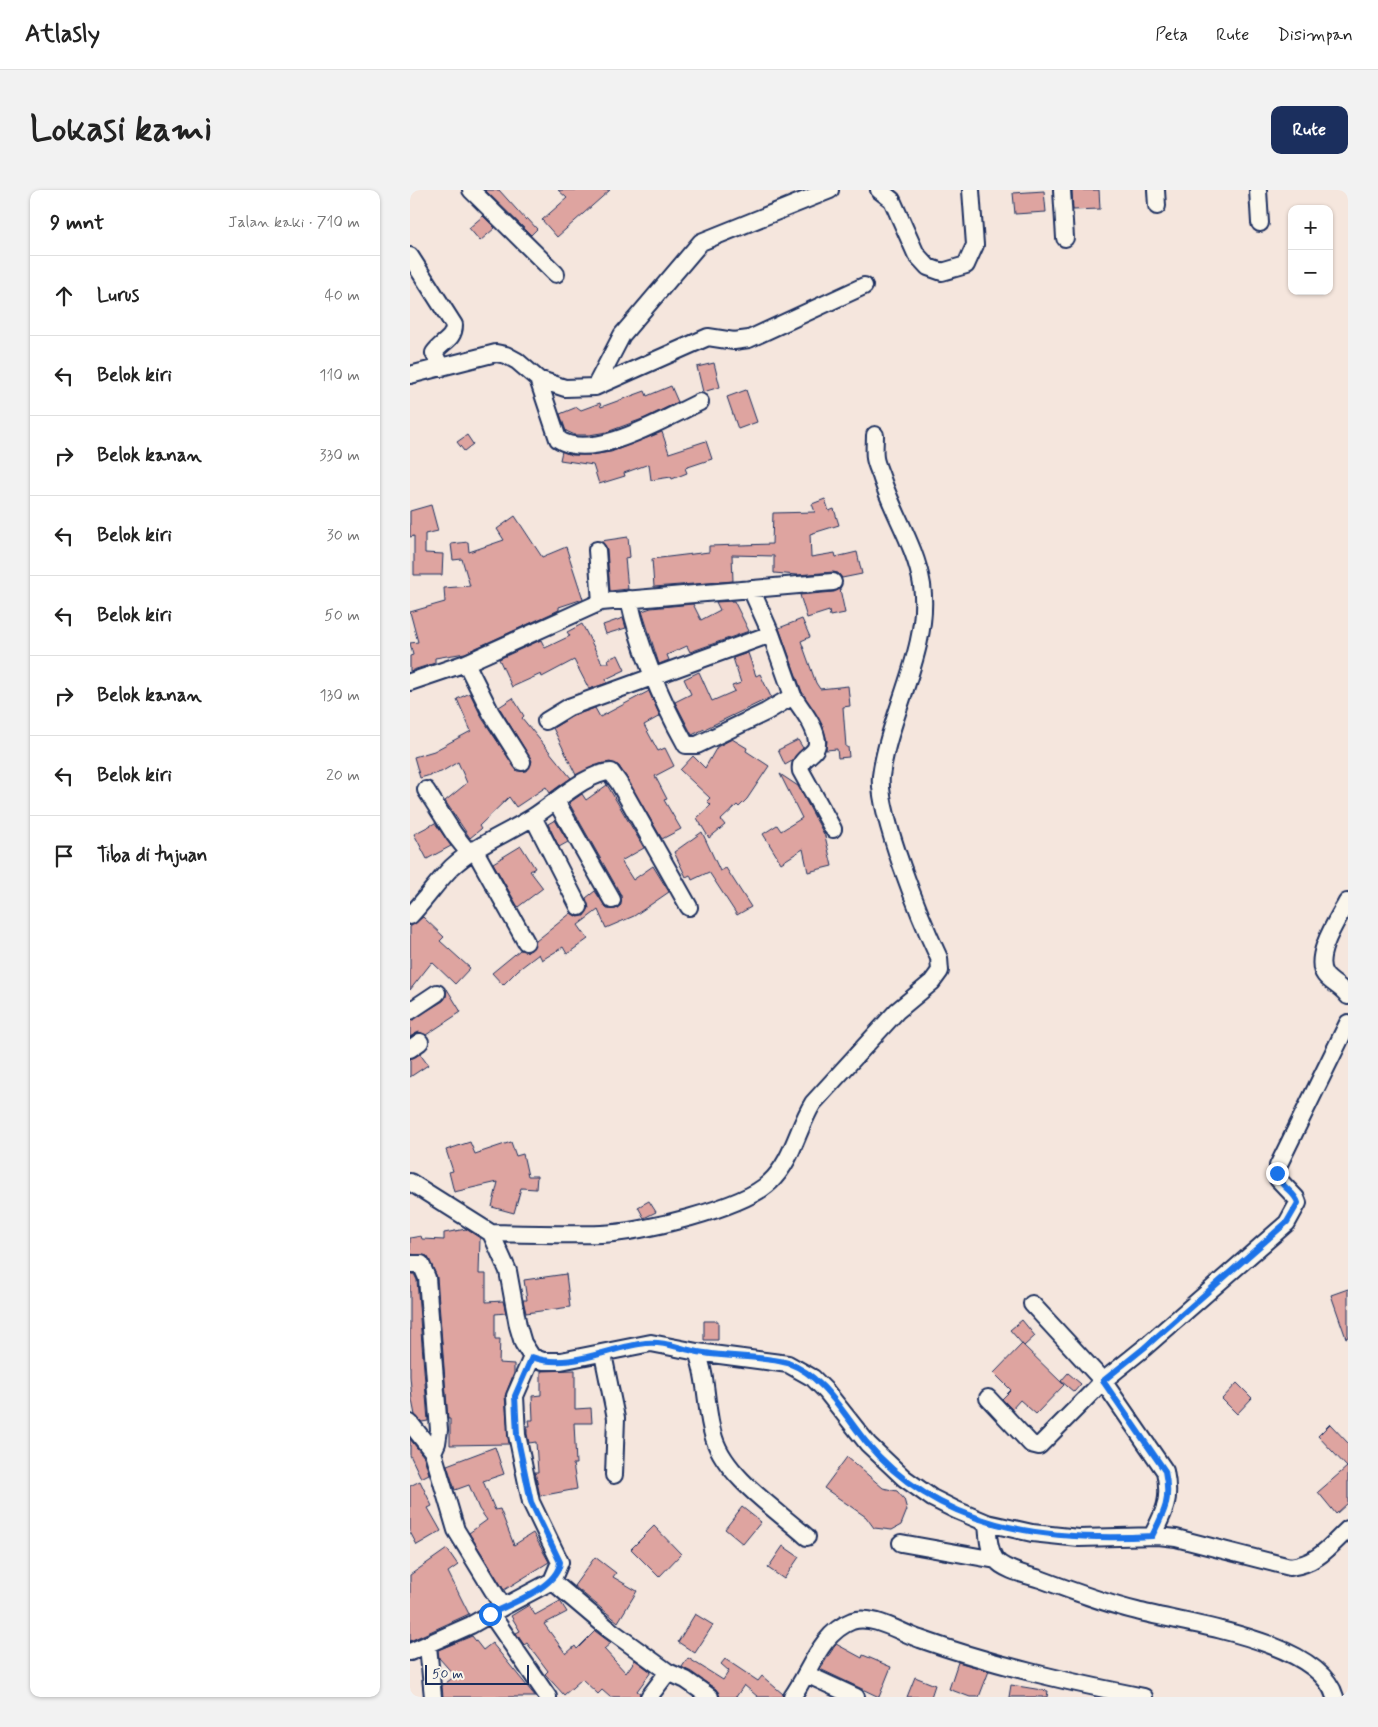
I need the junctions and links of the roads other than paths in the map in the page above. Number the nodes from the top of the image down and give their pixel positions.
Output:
1 (471, 190) edge
2 (830, 190) edge
3 (879, 190) edge
4 (971, 190) edge
5 (1062, 190) edge
6 (1258, 190) edge
7 (1260, 223) dead end
8 (1065, 238) dead end
9 (410, 256) edge
10 (556, 274) dead end
11 (864, 286) dead end
12 (441, 368) junction
13 (410, 375) edge
14 (538, 379) junction
15 (594, 387) junction
16 (700, 402) dead end
17 (875, 435) dead end
18 (597, 550) dead end
19 (833, 582) dead end
20 (751, 590) junction
21 (629, 599) junction
22 (602, 602) junction
23 (771, 634) junction
24 (466, 663) junction
25 (655, 677) junction
26 (410, 682) edge
27 (793, 696) junction
28 (546, 721) dead end
29 (522, 762) dead end
30 (426, 790) dead end
31 (556, 801) junction
32 (532, 817) junction
33 (833, 829) dead end
34 (471, 851) junction
35 (612, 900) dead end
36 (1347, 902) edge
37 (689, 906) dead end
38 (579, 907) dead end
39 (410, 916) edge
40 (526, 942) dead end
41 (437, 993) dead end
42 (1348, 996) edge
43 (410, 1011) edge
44 (1348, 1023) edge
45 (410, 1182) edge
46 (491, 1233) junction
47 (410, 1264) edge
48 (1032, 1304) dead end
49 (697, 1352) junction
50 (603, 1354) junction
51 (532, 1357) junction
52 (1103, 1381) junction
53 (988, 1398) dead end
54 (410, 1423) edge
55 (433, 1452) junction
56 (614, 1475) dead end
57 (987, 1523) junction
58 (1348, 1528) edge
59 (807, 1536) dead end
60 (1152, 1536) junction
61 (901, 1543) dead end
62 (996, 1560) junction
63 (552, 1581) junction
64 (496, 1611) junction
65 (428, 1646) junction
66 (410, 1652) edge
67 (668, 1672) junction
68 (806, 1674) junction
69 (433, 1697) edge
70 (548, 1697) edge
71 (649, 1697) edge
72 (710, 1697) edge
73 (792, 1697) edge
74 (856, 1697) edge
75 (1144, 1697) edge
76 (1335, 1697) edge

1 - 10 street
2 - 15 street
3 - 4 street
5 - 8 street
6 - 7 street
9 - 12 street
11 - 15 street
12 - 13 street
12 - 14 street
14 - 15 street
14 - 16 street
17 - 46 street
18 - 22 street
19 - 20 street
20 - 21 street
20 - 23 street
21 - 22 street
21 - 25 street
22 - 24 street
23 - 25 street
23 - 27 street
24 - 26 street
24 - 29 street
25 - 27 street
25 - 28 street
27 - 33 street
30 - 34 street
31 - 32 street
31 - 35 street
31 - 37 street
32 - 34 street
32 - 38 street
34 - 39 street
34 - 40 street
36 - 42 street
41 - 43 street
44 - 52 street
45 - 46 street
46 - 51 street
47 - 55 street
48 - 52 street
49 - 50 street
49 - 57 street
49 - 59 street
50 - 51 street
50 - 56 street
51 - 63 street
52 - 53 street
52 - 60 street
54 - 55 street
55 - 64 street
57 - 60 street
57 - 62 street
58 - 60 street
61 - 62 street
62 - 76 street
63 - 64 street
63 - 67 street
64 - 65 street
64 - 70 street
65 - 66 street
65 - 69 street
67 - 71 street
67 - 72 street
68 - 73 street
68 - 74 street
68 - 75 street

